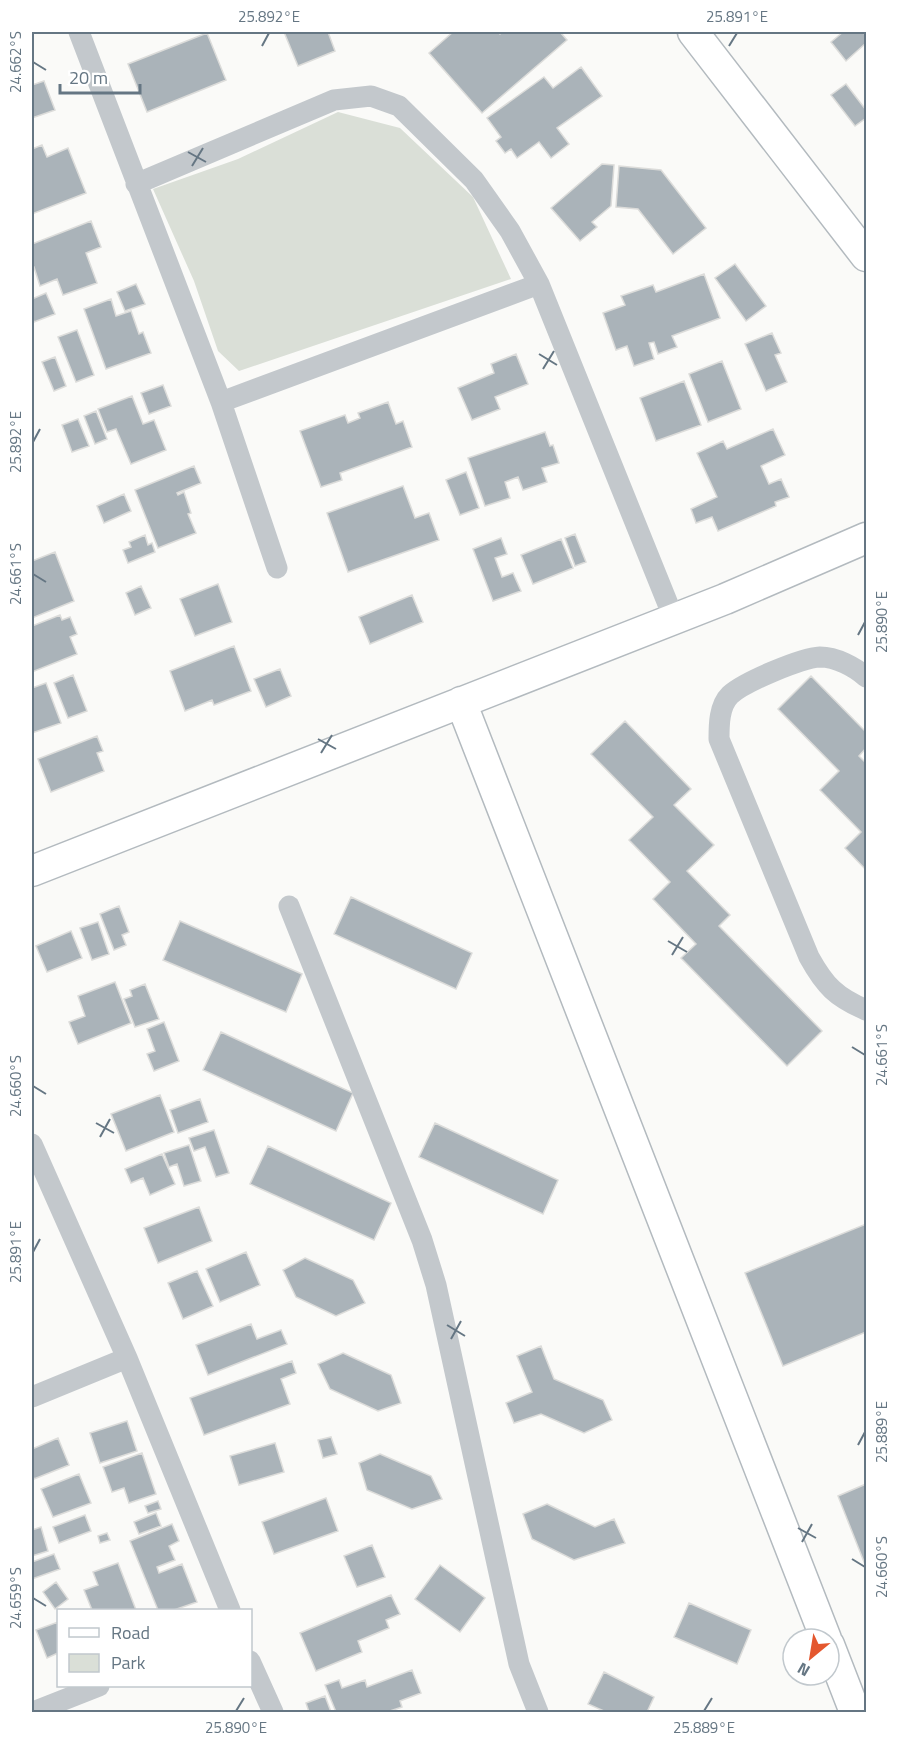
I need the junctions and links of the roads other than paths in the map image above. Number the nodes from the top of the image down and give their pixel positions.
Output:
1 (79, 32) edge
2 (693, 32) edge
3 (136, 184) junction
4 (867, 256) edge
5 (539, 284) junction
6 (220, 402) junction
7 (867, 538) edge
8 (278, 568) dead end
9 (674, 620) junction
10 (867, 676) edge
11 (461, 702) junction
12 (32, 871) edge
13 (289, 906) dead end
14 (867, 1010) edge
15 (32, 1144) edge
16 (127, 1358) junction
17 (32, 1397) edge
18 (229, 1609) edge
19 (821, 1627) edge
20 (252, 1666) edge
21 (841, 1677) edge
22 (97, 1687) edge
23 (33, 1713) edge
24 (273, 1713) edge
25 (538, 1713) edge
26 (855, 1713) edge

1 - 3 street
2 - 4 street
3 - 5 street
3 - 6 street
5 - 6 street
5 - 9 street
6 - 8 street
7 - 9 street
9 - 11 street
10 - 14 street
11 - 12 street
11 - 19 street
13 - 25 street
15 - 16 street
16 - 17 street
16 - 18 street
20 - 24 street
21 - 26 street
22 - 23 street

